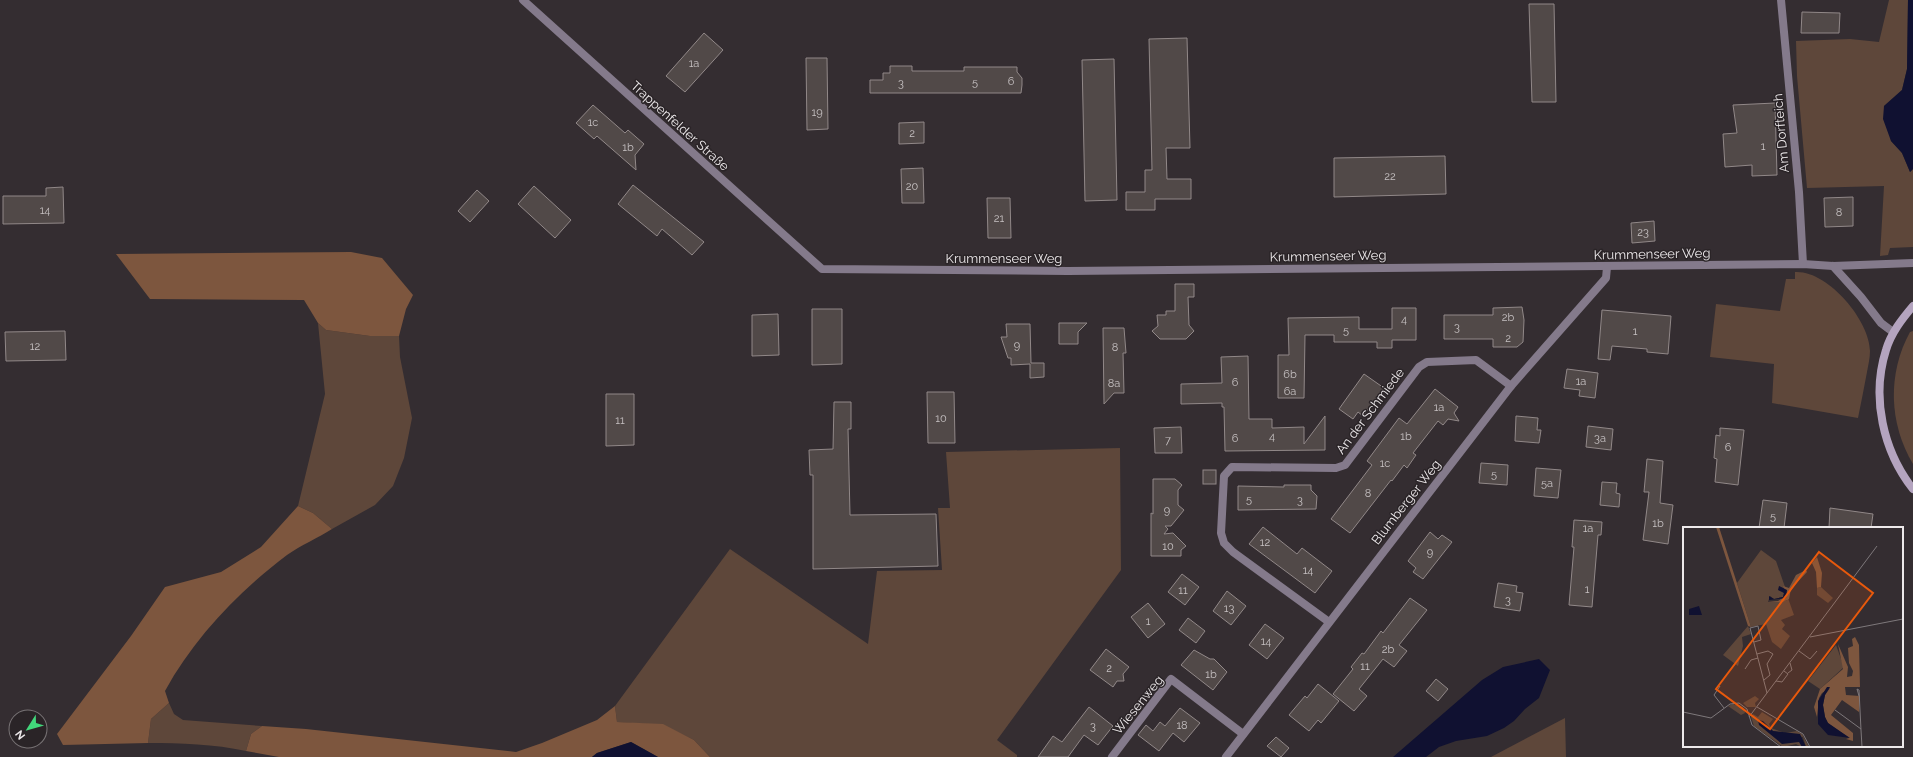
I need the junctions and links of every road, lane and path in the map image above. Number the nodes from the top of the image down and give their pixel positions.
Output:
1 (523, 0) edge
2 (1781, 0) edge
3 (1913, 263) edge
4 (1803, 264) junction
5 (1833, 266) junction
6 (1607, 267) junction
7 (822, 269) joint
8 (1913, 306) edge
9 (1893, 332) junction
10 (1511, 386) junction
11 (1913, 489) edge
12 (1329, 622) junction
13 (1243, 734) junction
14 (1112, 757) edge
15 (1226, 757) edge

1 - 7 street, Trappenfelder Straße
2 - 4 street, Am Dorfteich
3 - 5 street, Krummenseer Weg
4 - 5 street, Krummenseer Weg
4 - 6 street, Krummenseer Weg
5 - 9 street
6 - 7 street, Krummenseer Weg
6 - 10 street, Blumberger Weg
8 - 9 main road
9 - 11 main road
10 - 12 street, Blumberger Weg
10 - 12 street, An der Schmiede
12 - 13 street, Blumberger Weg
13 - 14 street, Wiesenweg
13 - 15 street, Blumberger Weg

